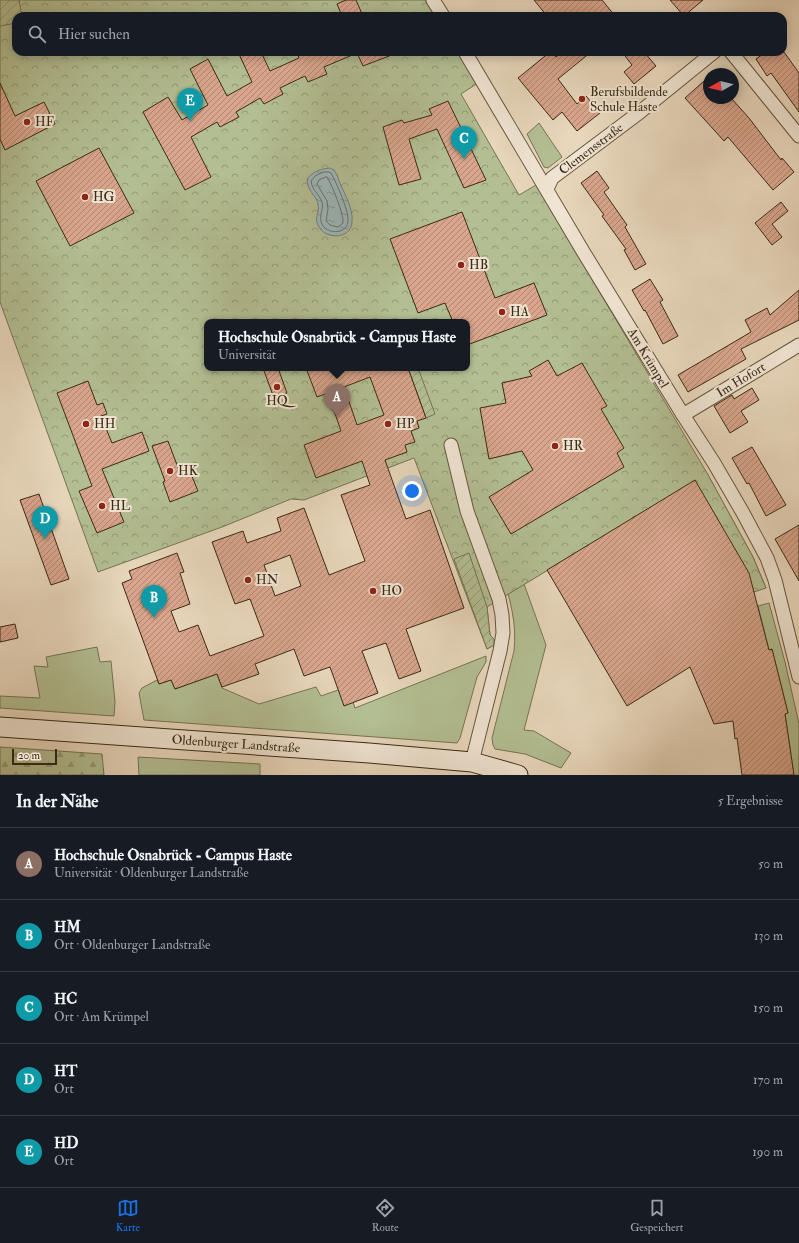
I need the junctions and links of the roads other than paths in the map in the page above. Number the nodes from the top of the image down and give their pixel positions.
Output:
1 (433, 0) edge
2 (440, 12) edge
3 (467, 56) edge
4 (709, 56) edge
5 (734, 56) edge
6 (799, 136) edge
7 (546, 189) junction
8 (799, 345) edge
9 (683, 415) junction
10 (451, 445) dead end
11 (799, 677) edge
12 (0, 727) edge
13 (472, 762) junction
14 (518, 775) edge

1 - 2 street
3 - 7 street, Am Krümpel
4 - 7 street, Clemensstraße
5 - 6 street
7 - 9 street, Am Krümpel
8 - 9 street, Im Hofort
9 - 11 street, Am Krümpel
10 - 13 street
12 - 13 street, Oldenburger Landstraße
13 - 14 street, Oldenburger Landstraße

